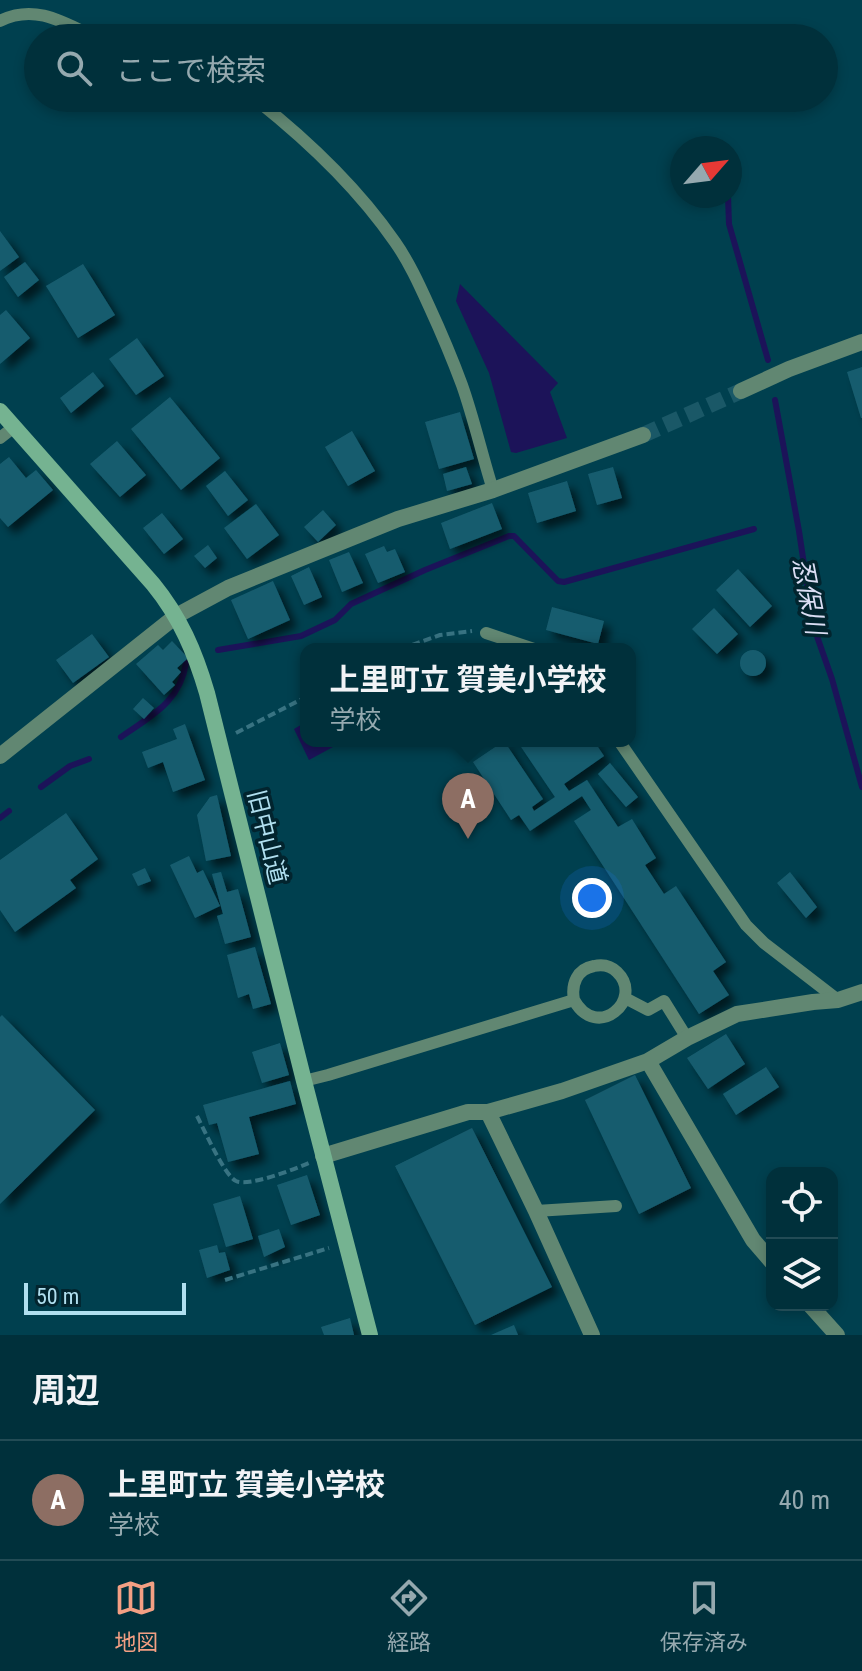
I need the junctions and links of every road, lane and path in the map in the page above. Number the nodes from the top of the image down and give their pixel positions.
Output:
1 (0, 21) edge
2 (66, 24) edge
3 (271, 112) edge
4 (862, 342) edge
5 (741, 391) tunnel mouth
6 (0, 411) edge
7 (14, 427) junction
8 (643, 435) tunnel mouth
9 (0, 438) edge
10 (493, 490) junction
11 (176, 616) junction
12 (481, 632) joint
13 (418, 643) edge
14 (515, 643) edge
15 (300, 700) edge
16 (218, 738) junction
17 (623, 747) edge
18 (0, 756) edge
19 (862, 992) edge
20 (625, 998) junction
21 (574, 1000) junction
22 (838, 1000) junction
23 (687, 1038) junction
24 (648, 1061) junction
25 (304, 1081) junction
26 (488, 1112) junction
27 (197, 1116) dead end
28 (323, 1156) junction
29 (616, 1206) dead end
30 (536, 1211) junction
31 (346, 1243) junction
32 (766, 1255) edge
33 (225, 1280) dead end
34 (815, 1311) edge
35 (370, 1335) edge
36 (592, 1335) edge
37 (837, 1335) edge

1 - 2 lane
3 - 10 lane
4 - 5 street
6 - 7 main road, 旧中山道
7 - 9 lane
7 - 11 main road, 旧中山道
8 - 10 street
10 - 11 street
11 - 16 main road, 旧中山道
11 - 18 street
12 - 13 path
12 - 14 lane
15 - 16 path
16 - 25 main road, 旧中山道
17 - 22 lane
19 - 22 street
20 - 21 lane
20 - 21 lane
20 - 23 lane
21 - 25 lane
22 - 23 street
23 - 24 street
24 - 26 street
24 - 32 street
25 - 28 main road, 旧中山道
26 - 28 street
26 - 30 street
27 - 28 path
28 - 31 main road, 旧中山道
29 - 30 lane
30 - 36 street
31 - 33 path
31 - 35 main road, 旧中山道
34 - 37 street

